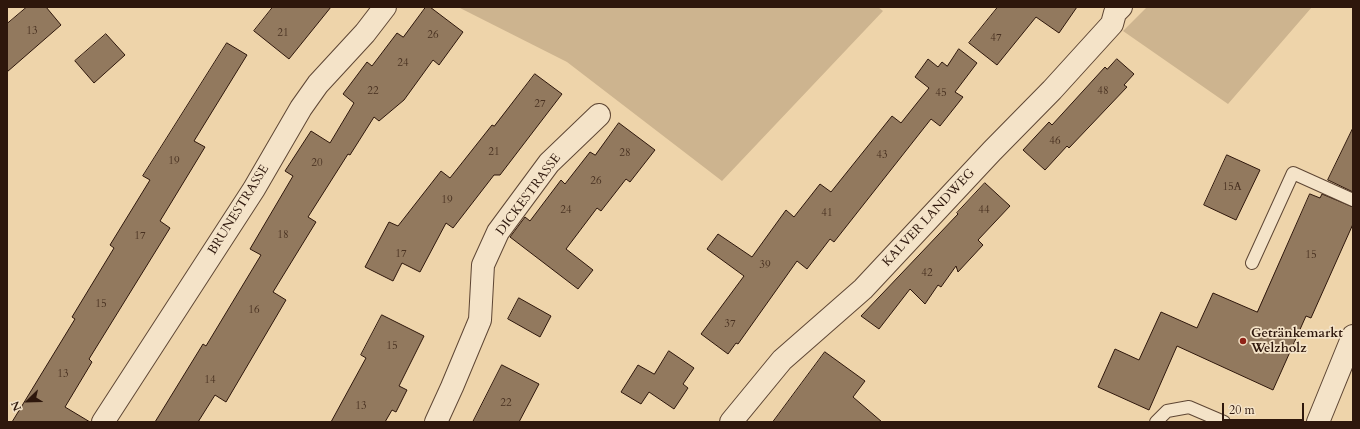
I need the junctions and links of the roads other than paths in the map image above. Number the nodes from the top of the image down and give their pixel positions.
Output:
1 (385, 7) edge
2 (1121, 7) edge
3 (599, 115) dead end
4 (1353, 200) edge
5 (1252, 263) dead end
6 (1353, 336) edge
7 (103, 422) edge
8 (436, 422) edge
9 (731, 422) edge
10 (1156, 422) edge
11 (1224, 422) edge
12 (1318, 422) edge

1 - 7 street, BRUNESTRASSE
2 - 9 street, KALVER LANDWEG
3 - 8 street, DICKESTRASSE
4 - 5 lane
6 - 12 street
10 - 11 lane

